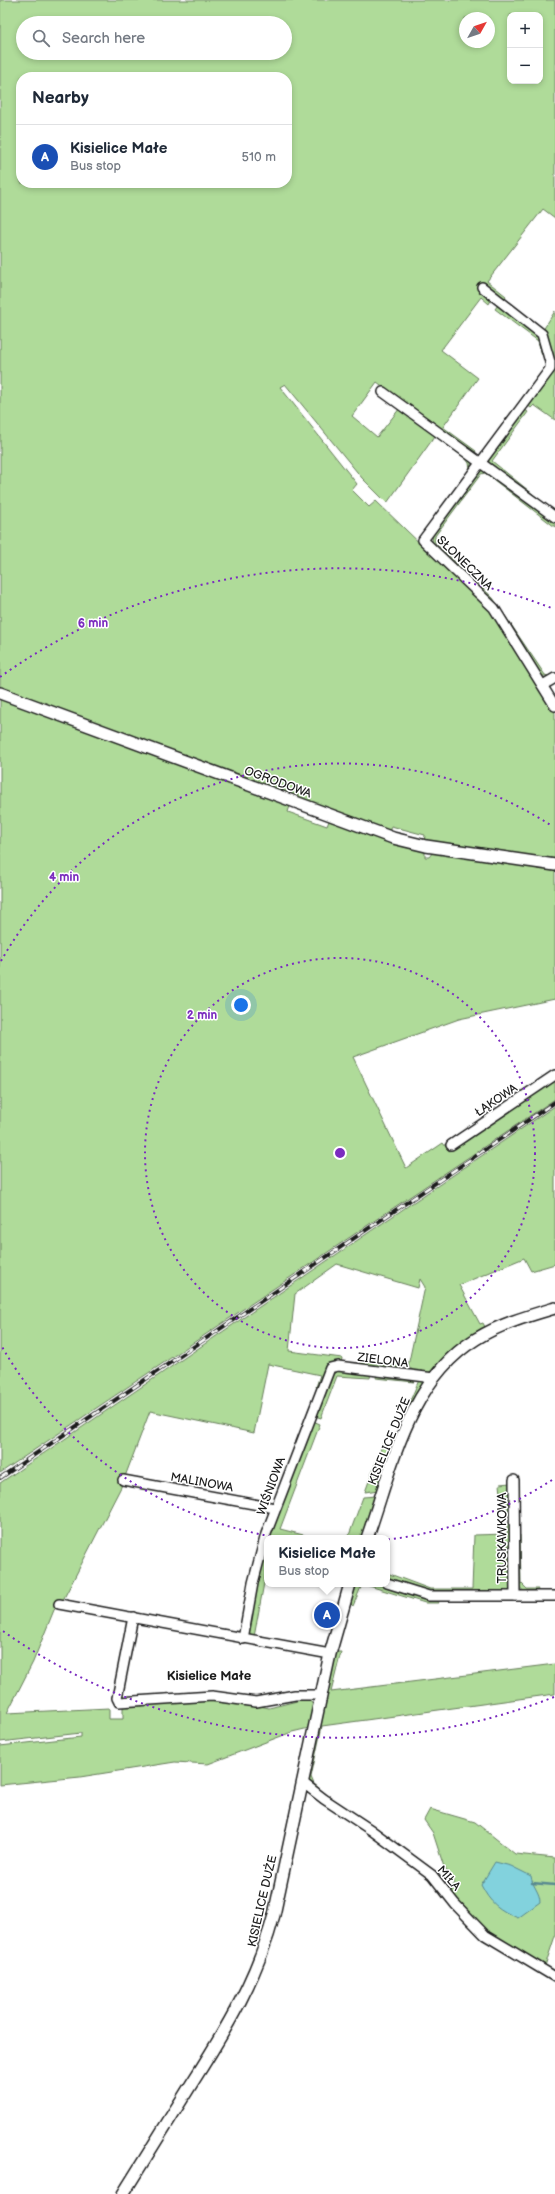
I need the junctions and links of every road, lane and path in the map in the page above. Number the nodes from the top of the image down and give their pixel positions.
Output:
1 (482, 286) dead end
2 (383, 392) dead end
3 (480, 461) junction
4 (555, 517) edge
5 (555, 678) edge
6 (543, 685) junction
7 (0, 693) edge
8 (555, 706) edge
9 (555, 865) edge
10 (555, 1075) edge
11 (451, 1145) dead end
12 (555, 1308) edge
13 (330, 1368) joint
14 (434, 1378) junction
15 (123, 1480) dead end
16 (514, 1480) dead end
17 (275, 1508) junction
18 (267, 1535) edge
19 (368, 1535) edge
20 (264, 1545) edge
21 (390, 1584) edge
22 (349, 1587) edge
23 (515, 1596) junction
24 (555, 1596) edge
25 (59, 1604) dead end
26 (133, 1617) junction
27 (242, 1639) junction
28 (330, 1654) junction
29 (320, 1695) junction
30 (302, 1782) junction
31 (555, 1977) edge
32 (123, 2194) edge

1 - 3 street, SŁONECZNA
2 - 3 street
3 - 4 street
3 - 6 street, SŁONECZNA
5 - 6 street
6 - 8 street, SŁONECZNA
7 - 9 street, OGRODOWA
10 - 11 street, ŁĄKOWA
12 - 14 street, KISIELICE DUŻE
13 - 14 street, ZIELONA
13 - 17 street, WIŚNIOWA
14 - 19 street, KISIELICE DUŻE
15 - 17 street, MALINOWA
16 - 23 street, TRUSKAWKOWA
17 - 18 street, WIŚNIOWA
20 - 27 street, WIŚNIOWA
21 - 23 street, TRUSKAWKOWA
22 - 28 street, KISIELICE DUŻE
23 - 24 street, TRUSKAWKOWA
25 - 26 street
26 - 27 street
26 - 29 street
27 - 28 street
28 - 29 street, KISIELICE DUŻE
29 - 30 street, KISIELICE DUŻE
30 - 31 street, MIŁA
30 - 32 street, KISIELICE DUŻE

